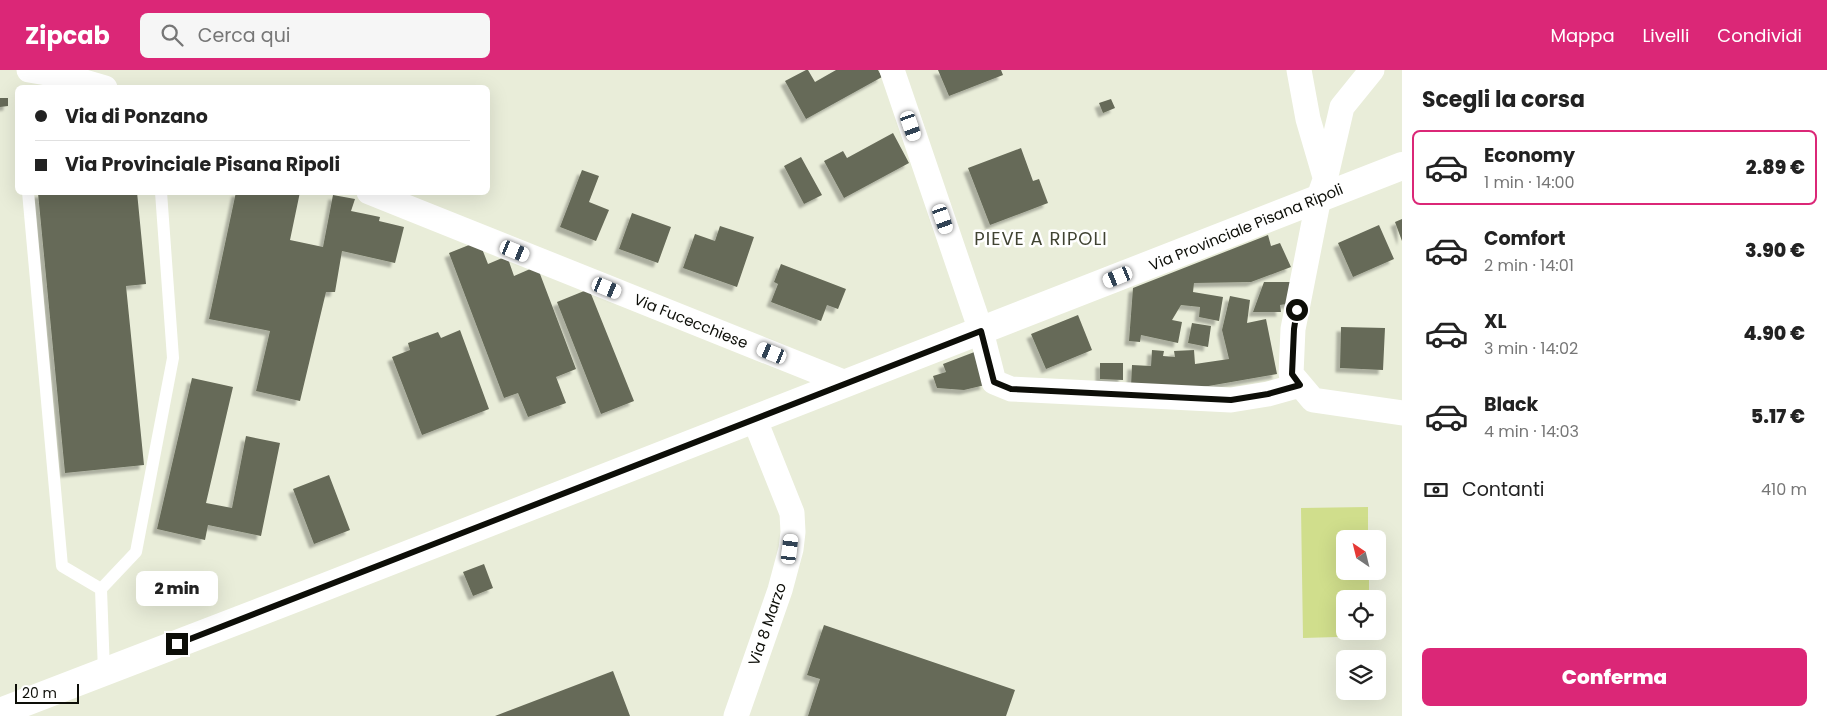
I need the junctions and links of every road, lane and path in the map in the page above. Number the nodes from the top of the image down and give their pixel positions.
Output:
1 (29, 70) edge
2 (892, 70) edge
3 (1299, 70) edge
4 (1372, 70) edge
5 (95, 85) edge
6 (1402, 166) edge
7 (1322, 188) junction
8 (28, 195) edge
9 (161, 195) edge
10 (376, 195) edge
11 (981, 331) junction
12 (846, 383) junction
13 (1300, 385) junction
14 (1402, 413) edge
15 (754, 418) junction
16 (102, 588) junction
17 (104, 672) junction
18 (0, 712) edge
19 (736, 716) edge

1 - 5 street
2 - 11 street
3 - 7 street
4 - 7 street
6 - 7 main road, Via Provinciale Pisana Ripoli
7 - 11 main road, Via Provinciale Pisana Ripoli
7 - 13 street
8 - 16 lane
9 - 16 lane
10 - 12 street, Via Fucecchiese
11 - 12 main road, Via Provinciale Pisana Ripoli
11 - 13 street
12 - 15 main road, Via Provinciale Pisana Ripoli
13 - 14 street
15 - 17 main road, Via Provinciale Pisana Ripoli
15 - 19 street, Via 8 Marzo
16 - 17 lane
17 - 18 main road, Via Provinciale Pisana Ripoli

